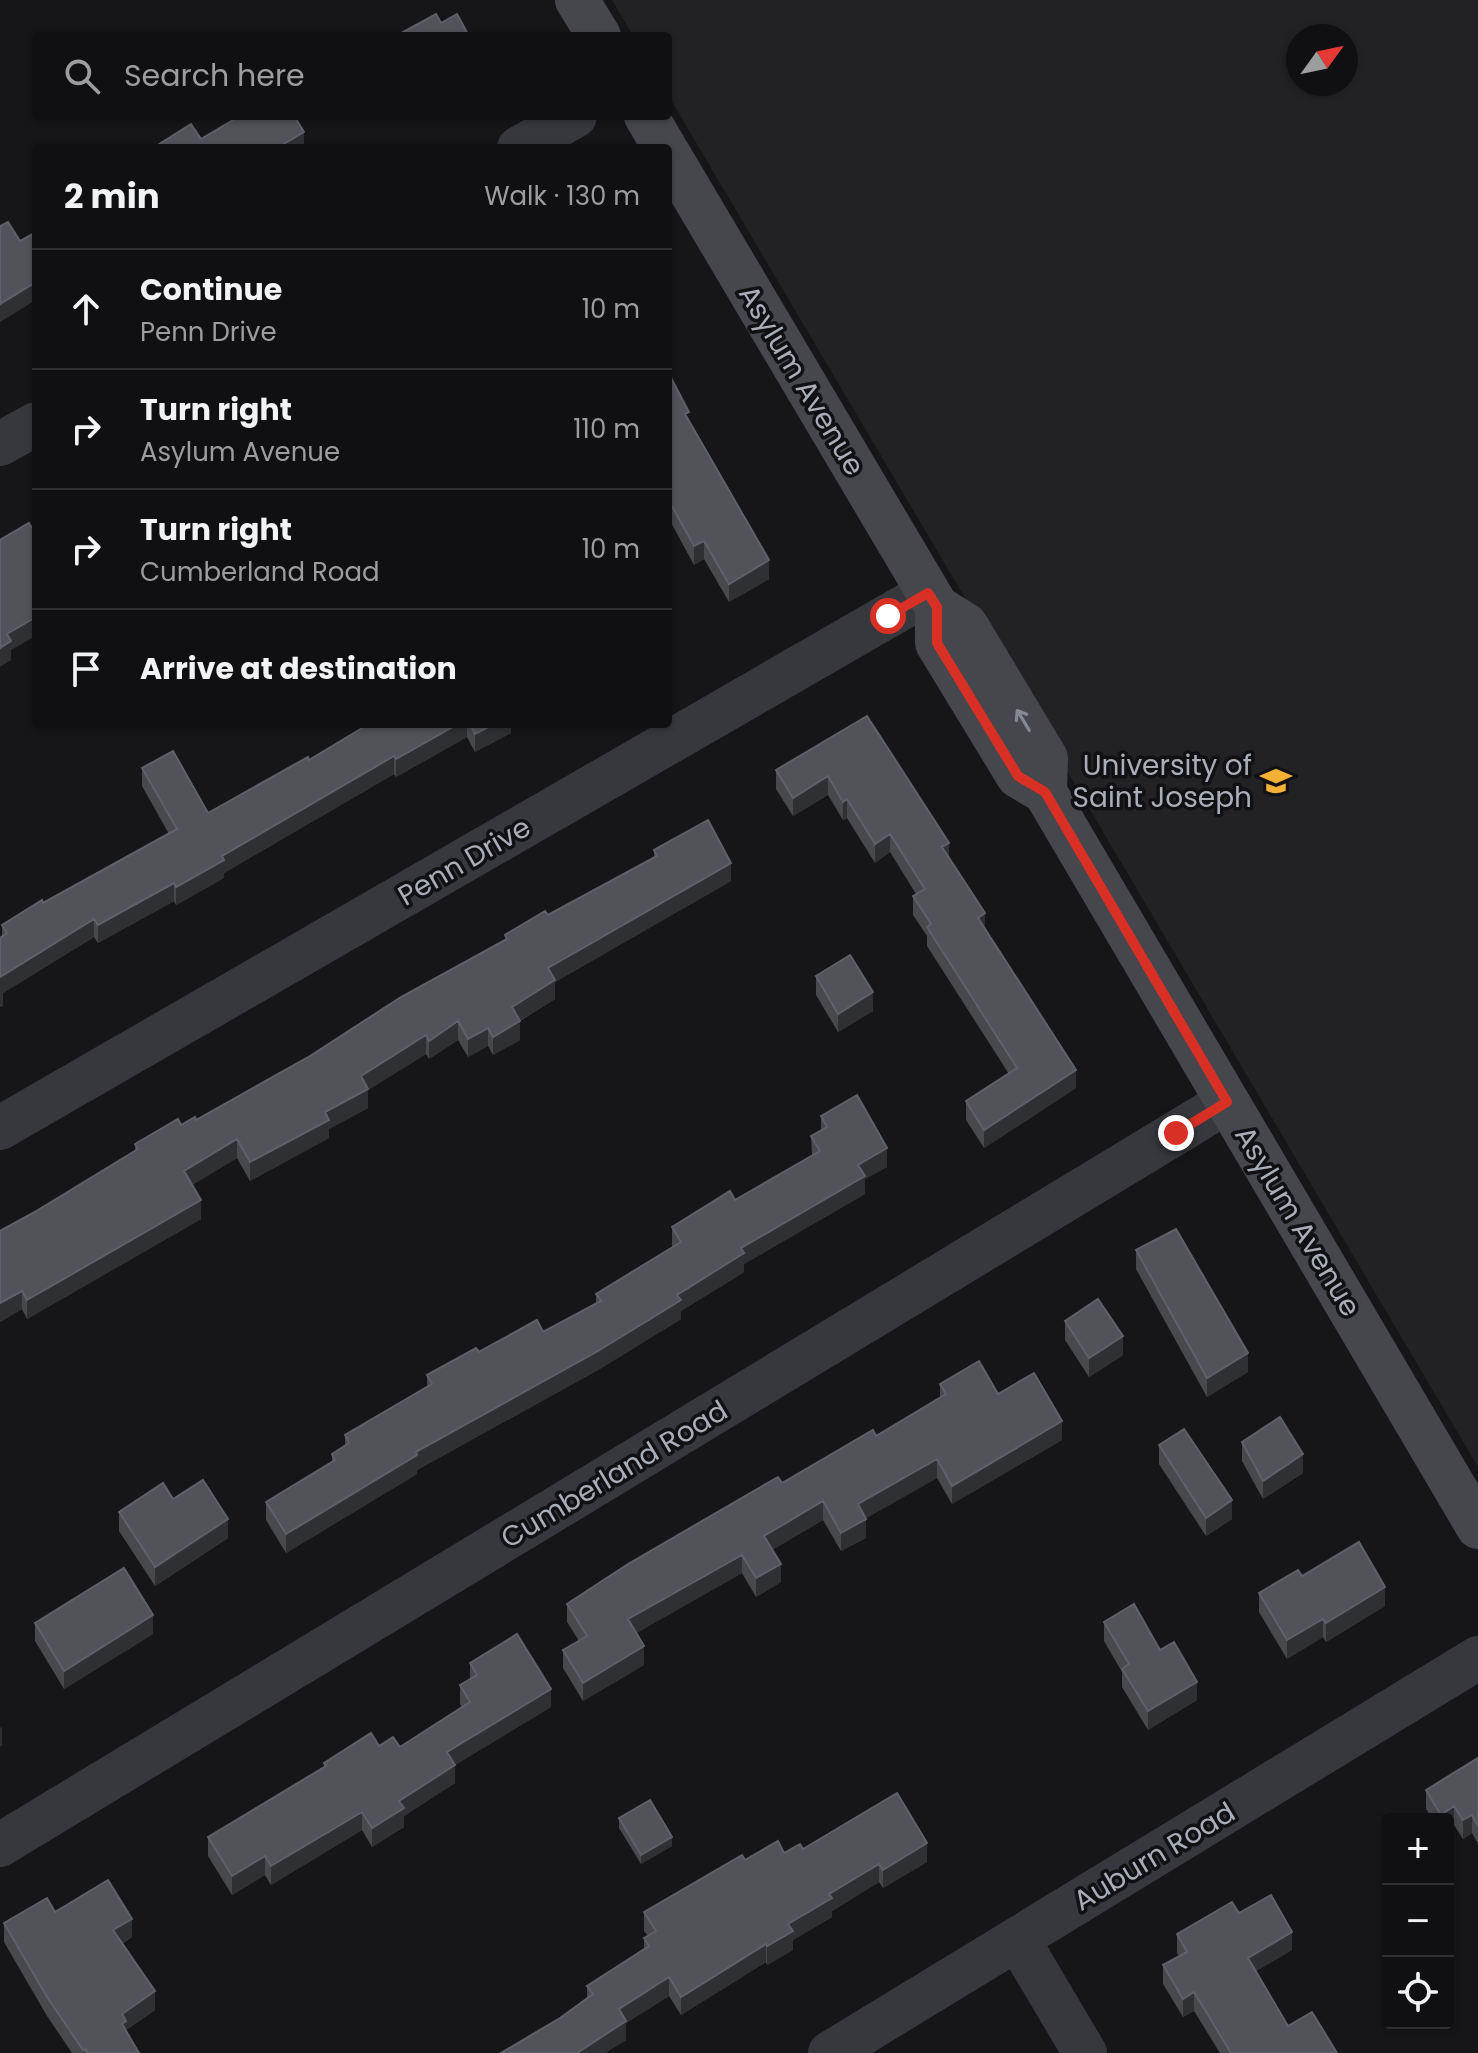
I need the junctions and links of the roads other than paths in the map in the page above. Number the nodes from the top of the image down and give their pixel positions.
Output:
1 (577, 0) edge
2 (597, 32) edge
3 (568, 120) edge
4 (648, 120) edge
5 (526, 144) edge
6 (663, 144) edge
7 (672, 160) edge
8 (32, 426) edge
9 (0, 444) edge
10 (932, 600) junction
11 (1227, 1102) junction
12 (0, 1128) edge
13 (1478, 1527) edge
14 (1478, 1658) edge
15 (0, 1845) edge
16 (1018, 1940) junction
17 (830, 2053) edge
18 (1085, 2053) edge

1 - 2 main road
3 - 5 street
4 - 6 main road
7 - 10 main road, Asylum Avenue
8 - 9 street
10 - 11 main road, Asylum Avenue
10 - 12 street, Penn Drive
11 - 13 main road, Asylum Avenue
11 - 15 street, Cumberland Road
14 - 16 street, Auburn Road
16 - 17 street, Auburn Road
16 - 18 street

